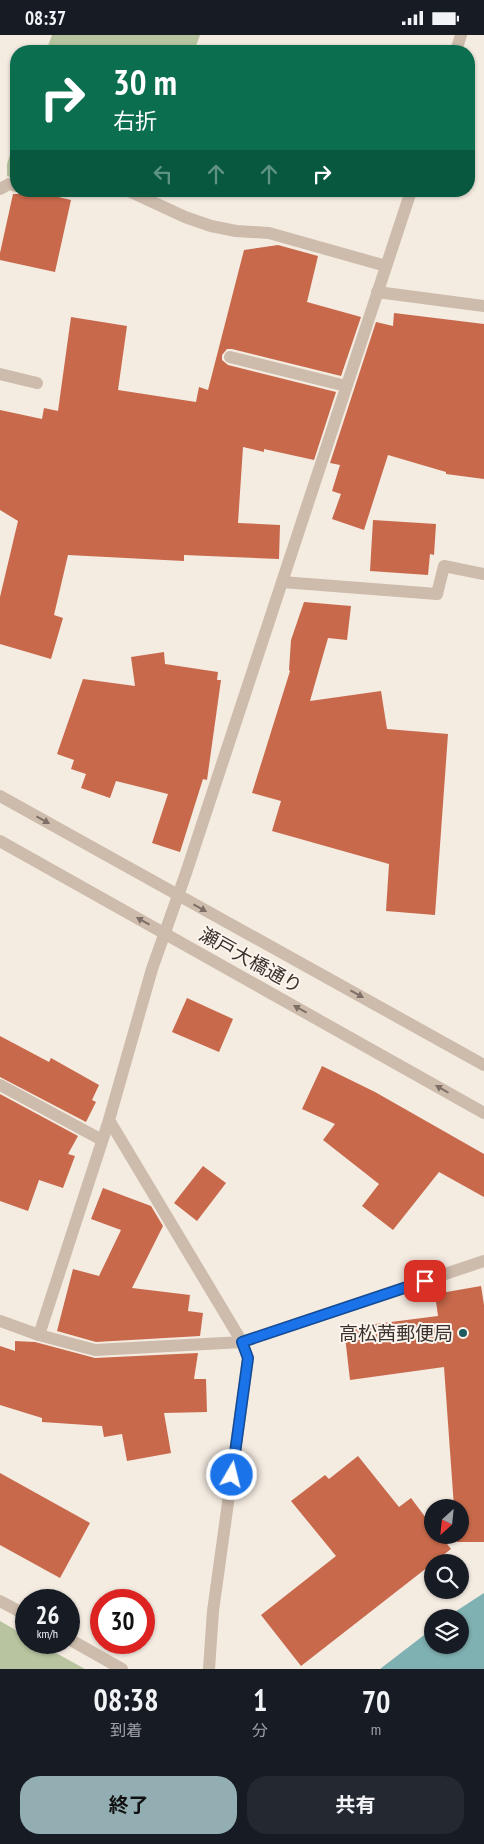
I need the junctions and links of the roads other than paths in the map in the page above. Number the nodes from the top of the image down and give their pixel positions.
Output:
1 (142, 197) edge
2 (408, 197) edge
3 (386, 266) junction
4 (377, 292) junction
5 (484, 306) edge
6 (230, 357) dead end
7 (0, 375) edge
8 (37, 383) dead end
9 (346, 386) junction
10 (484, 573) edge
11 (282, 582) junction
12 (0, 796) edge
13 (0, 841) edge
14 (178, 896) junction
15 (165, 934) junction
16 (484, 1065) edge
17 (0, 1085) edge
18 (484, 1113) edge
19 (109, 1120) junction
20 (102, 1140) junction
21 (484, 1261) edge
22 (0, 1321) edge
23 (39, 1335) junction
24 (242, 1342) junction
25 (0, 1601) edge
26 (15, 1609) edge
27 (80, 1645) edge
28 (122, 1669) edge
29 (209, 1669) edge

1 - 3 street
2 - 3 street
3 - 4 street
4 - 5 street
4 - 9 street
6 - 9 street
7 - 8 street
9 - 11 street
10 - 11 street
11 - 14 street
12 -> 14 street, 瀬戸大橋通り
15 -> 13 street, 瀬戸大橋通り
14 - 15 street
14 -> 16 street, 瀬戸大橋通り
18 -> 15 street, 瀬戸大橋通り
15 - 19 street
17 - 20 street
19 - 20 street
19 - 24 street
20 - 23 street
21 - 24 street
22 - 23 street
23 - 24 street
24 - 29 street
25 - 26 street
27 - 28 street

